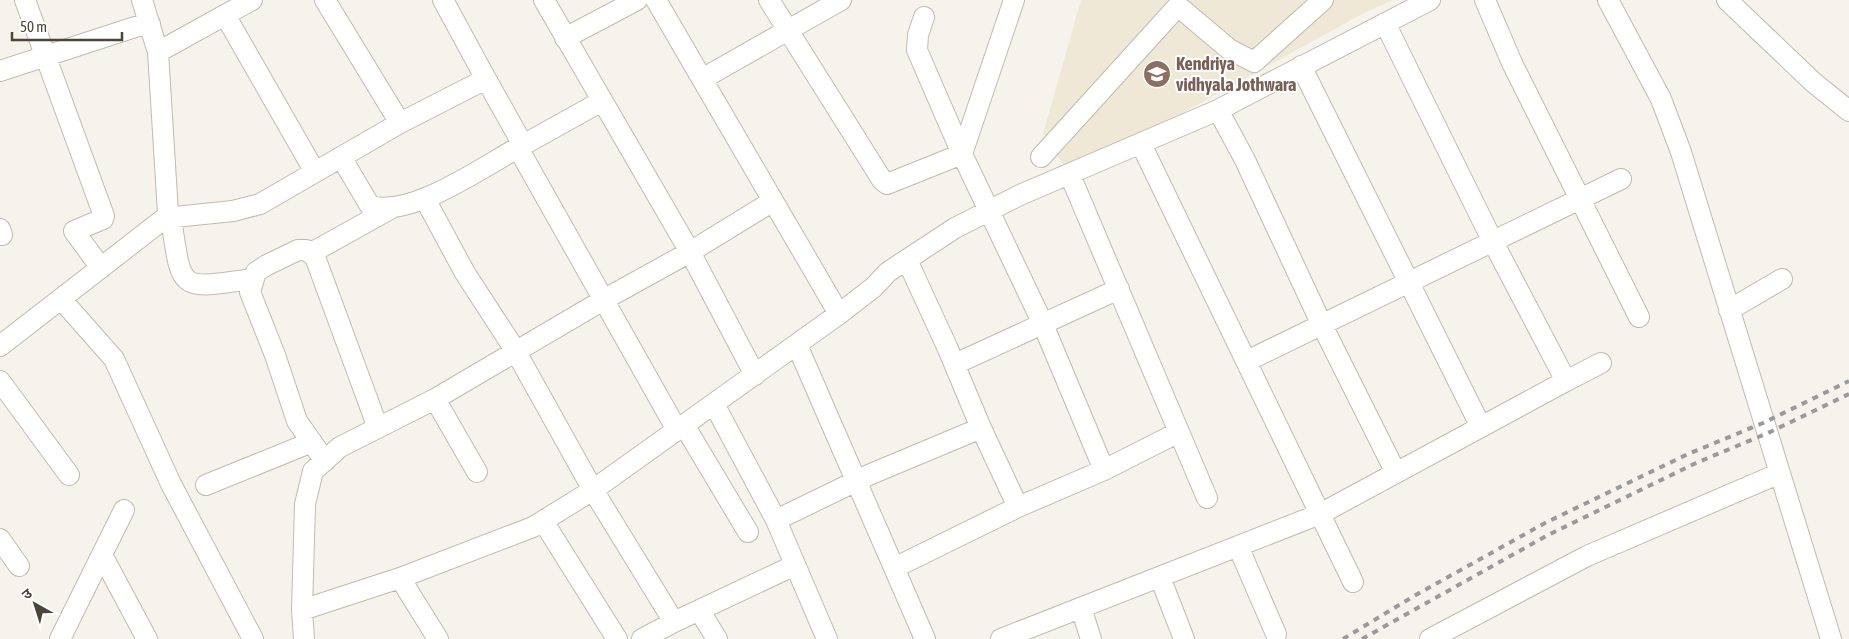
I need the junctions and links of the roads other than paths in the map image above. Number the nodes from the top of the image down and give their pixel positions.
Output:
1 (25, 0) edge
2 (142, 0) edge
3 (252, 0) edge
4 (325, 0) edge
5 (443, 0) edge
6 (544, 0) edge
7 (637, 0) edge
8 (656, 0) edge
9 (769, 0) edge
10 (841, 0) edge
11 (1014, 0) edge
12 (1323, 0) edge
13 (1430, 0) edge
14 (1485, 0) edge
15 (1608, 0) edge
16 (1727, 0) edge
17 (225, 15) junction
18 (924, 17) dead end
19 (1385, 23) junction
20 (150, 24) junction
21 (786, 31) junction
22 (566, 38) junction
23 (158, 52) junction
24 (45, 56) junction
25 (1301, 66) junction
26 (0, 71) edge
27 (486, 79) junction
28 (702, 79) junction
29 (602, 101) junction
30 (1218, 110) junction
31 (1849, 110) edge
32 (400, 123) junction
33 (1141, 144) junction
34 (521, 146) junction
35 (962, 154) junction
36 (341, 157) junction
37 (1041, 157) dead end
38 (316, 172) junction
39 (1070, 175) junction
40 (1621, 179) dead end
41 (1580, 198) junction
42 (425, 200) junction
43 (773, 201) junction
44 (392, 208) junction
45 (991, 210) junction
46 (168, 218) junction
47 (1492, 240) junction
48 (690, 252) junction
49 (311, 253) junction
50 (907, 260) junction
51 (101, 268) junction
52 (253, 279) junction
53 (1782, 279) dead end
54 (1408, 281) junction
55 (1119, 289) junction
56 (605, 298) junction
57 (61, 299) junction
58 (1729, 310) junction
59 (839, 314) junction
60 (1639, 317) dead end
61 (1042, 322) junction
62 (1321, 323) junction
63 (3, 337) edge
64 (797, 345) junction
65 (516, 350) junction
66 (1247, 361) junction
67 (1601, 363) dead end
68 (955, 364) junction
69 (755, 374) junction
70 (0, 381) edge
71 (1566, 382) junction
72 (435, 399) junction
73 (714, 404) junction
74 (1481, 427) junction
75 (378, 428) junction
76 (681, 428) junction
77 (981, 428) junction
78 (1179, 432) junction
79 (312, 442) junction
80 (325, 461) junction
81 (1104, 470) junction
82 (477, 472) dead end
83 (1396, 473) junction
84 (1780, 473) junction
85 (69, 475) dead end
86 (856, 482) junction
87 (206, 484) dead end
88 (592, 490) junction
89 (1207, 498) dead end
90 (1018, 507) junction
91 (124, 510) dead end
92 (1320, 514) junction
93 (776, 520) junction
94 (542, 521) junction
95 (748, 532) dead end
96 (0, 539) edge
97 (1238, 546) junction
98 (102, 555) junction
99 (795, 565) junction
100 (19, 566) dead end
101 (894, 568) junction
102 (1160, 577) junction
103 (400, 578) junction
104 (1353, 582) dead end
105 (1081, 608) junction
106 (302, 610) junction
107 (699, 610) junction
108 (674, 622) junction
109 (1276, 634) dead end
110 (60, 639) edge
111 (147, 639) edge
112 (253, 639) edge
113 (304, 639) edge
114 (438, 639) edge
115 (616, 639) edge
116 (642, 639) edge
117 (717, 639) edge
118 (827, 639) edge
119 (925, 639) edge
120 (1000, 639) edge
121 (1091, 639) edge
122 (1184, 639) edge
123 (1430, 639) edge
124 (1831, 639) edge

1 - 24 street
2 - 20 street
3 - 17 street
4 - 32 street
5 - 27 street
6 - 22 street
7 - 22 street
8 - 28 street
9 - 21 street
10 - 21 street
11 - 35 street
12 - 37 street
13 - 19 street
14 - 41 street
15 - 58 street
16 - 31 street
17 - 23 street
17 - 38 street
18 - 35 street
19 - 25 street
19 - 47 street
20 - 23 street
20 - 24 street
21 - 28 street
21 - 35 street
22 - 29 street
23 - 46 street
24 - 26 street
24 - 51 street
25 - 30 street
25 - 54 street
27 - 32 street
27 - 34 street
28 - 43 street
29 - 34 street
29 - 48 street
30 - 33 street
30 - 62 street
32 - 36 street
33 - 39 street
33 - 66 street
34 - 42 street
34 - 56 street
35 - 45 street
36 - 38 street
36 - 44 street
38 - 46 street
39 - 45 street
39 - 55 street
40 - 41 street
41 - 47 street
41 - 60 street
42 - 44 street
42 - 65 street
43 - 48 street
43 - 59 street
44 - 49 street
45 - 50 street
45 - 61 street
46 - 51 street
46 - 52 street
47 - 54 street
47 - 71 street
48 - 56 street
48 - 69 street
49 - 52 street
49 - 75 street
50 - 59 street
50 - 68 street
51 - 57 street
52 - 79 street
53 - 58 street
54 - 62 street
54 - 74 street
55 - 61 street
55 - 78 street
56 - 65 street
56 - 76 street
57 - 63 street
57 - 112 street
58 - 84 street
59 - 64 street
61 - 68 street
61 - 81 street
62 - 66 street
62 - 83 street
64 - 69 street
64 - 86 street
65 - 72 street
65 - 88 street
66 - 92 street
67 - 71 street
68 - 77 street
69 - 73 street
70 - 85 street
71 - 74 street
72 - 75 street
72 - 82 street
73 - 76 street
73 - 93 street
74 - 83 street
75 - 80 street
76 - 88 street
76 - 95 street
77 - 86 street
77 - 90 street
78 - 81 street
78 - 89 street
79 - 80 street
79 - 87 street
80 - 106 street
81 - 90 street
83 - 92 street
84 - 123 street
84 - 124 street
86 - 93 street
86 - 101 street
88 - 94 street
88 - 108 street
90 - 101 street
91 - 98 street
92 - 97 street
92 - 104 street
93 - 99 street
94 - 103 street
94 - 115 street
96 - 100 street
97 - 102 street
97 - 109 street
98 - 110 street
98 - 111 street
99 - 107 street
99 - 118 street
101 - 119 street
102 - 105 street
102 - 122 street
103 - 106 street
103 - 114 street
105 - 120 street
105 - 121 street
106 - 113 street
107 - 108 street
107 - 117 street
108 - 116 street

